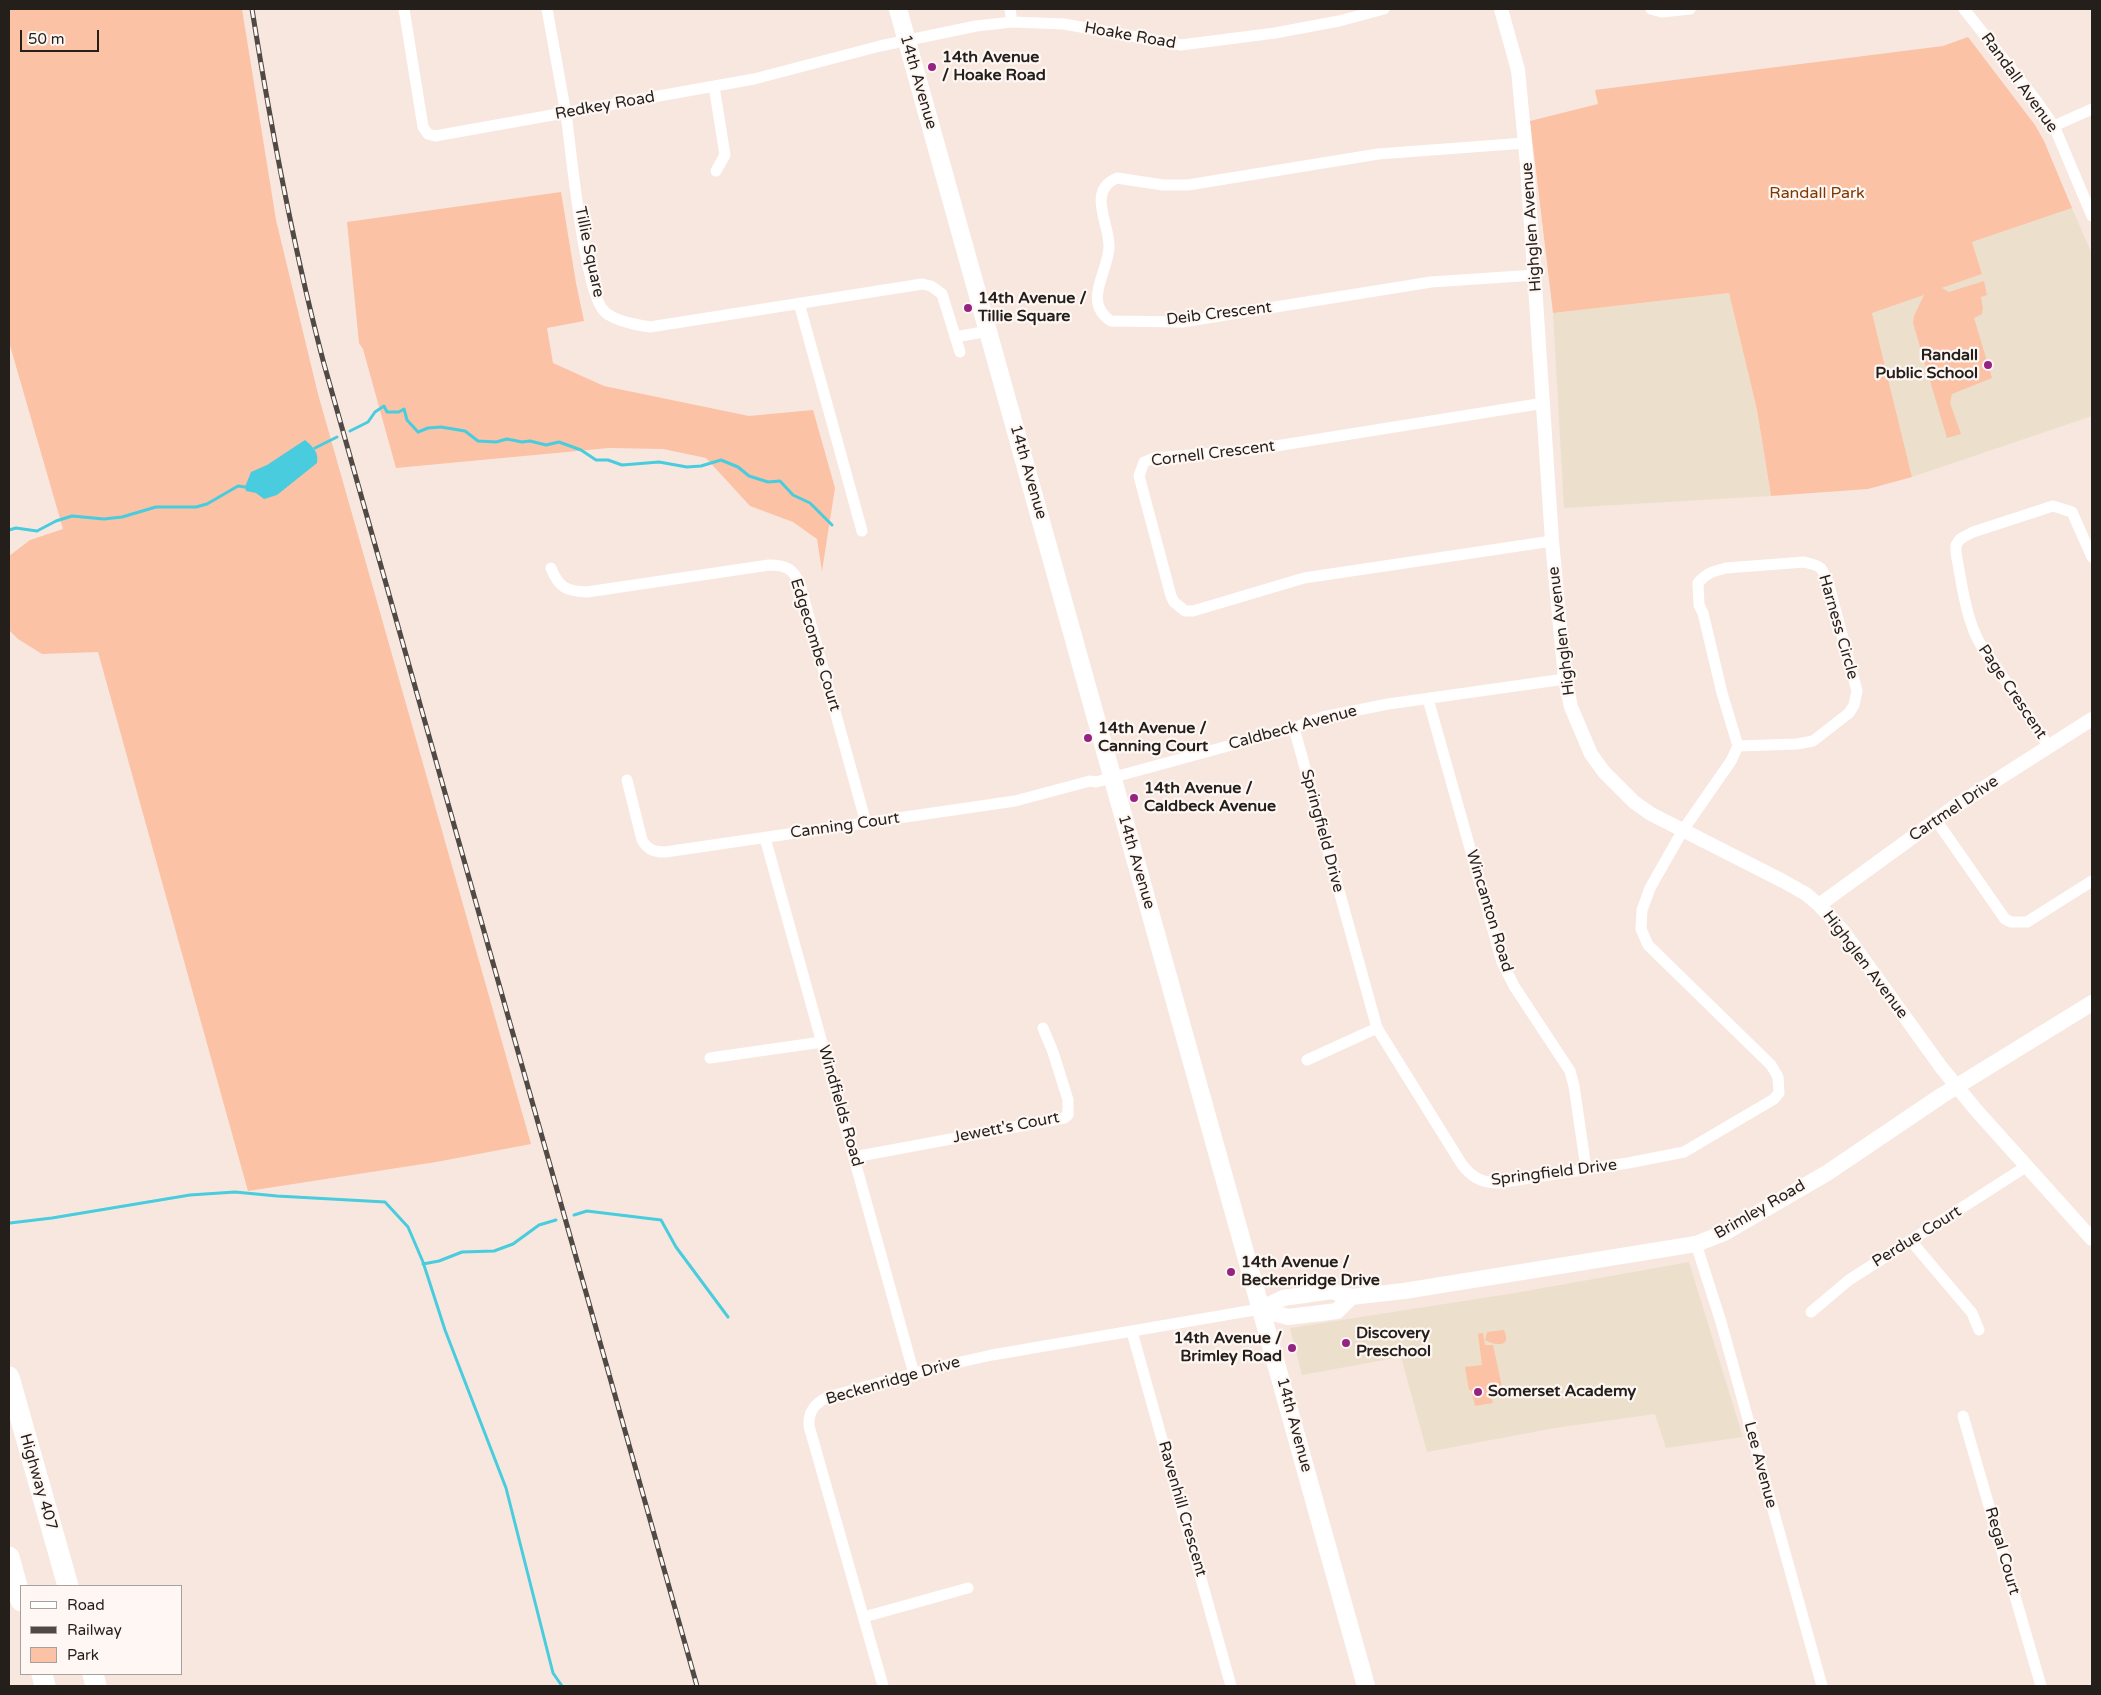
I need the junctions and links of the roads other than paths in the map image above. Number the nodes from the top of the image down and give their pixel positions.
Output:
1 (404, 9) edge
2 (547, 9) edge
3 (898, 9) edge
4 (1010, 9) edge
5 (1384, 9) edge
6 (1501, 9) edge
7 (1651, 9) edge
8 (1690, 9) edge
9 (1964, 9) edge
10 (1012, 22) junction
11 (906, 40) junction
12 (714, 86) junction
13 (2092, 109) edge
14 (566, 113) junction
15 (2054, 126) junction
16 (1525, 143) junction
17 (716, 171) dead end
18 (2092, 216) edge
19 (1535, 275) junction
20 (799, 303) junction
21 (989, 331) junction
22 (955, 337) junction
23 (960, 352) dead end
24 (1544, 404) junction
25 (862, 531) dead end
26 (1552, 541) junction
27 (2092, 557) edge
28 (551, 568) dead end
29 (1565, 679) junction
30 (1428, 699) junction
31 (2092, 719) edge
32 (1294, 728) junction
33 (1738, 746) junction
34 (2049, 747) junction
35 (1112, 778) junction
36 (627, 780) dead end
37 (1936, 820) junction
38 (866, 823) junction
39 (1683, 830) junction
40 (765, 838) junction
41 (2092, 881) edge
42 (1819, 905) junction
43 (2092, 1003) edge
44 (1043, 1028) dead end
45 (1376, 1028) junction
46 (822, 1042) junction
47 (710, 1058) dead end
48 (1307, 1060) dead end
49 (1957, 1086) junction
50 (854, 1157) junction
51 (2027, 1166) junction
52 (1586, 1168) junction
53 (2092, 1239) edge
54 (1911, 1241) junction
55 (1696, 1244) junction
56 (1260, 1309) junction
57 (1811, 1312) dead end
58 (1979, 1330) dead end
59 (1132, 1332) junction
60 (914, 1374) junction
61 (9, 1377) edge
62 (1963, 1416) dead end
63 (9, 1557) edge
64 (68, 1585) edge
65 (968, 1588) dead end
66 (20, 1597) edge
67 (864, 1617) junction
68 (883, 1686) edge
69 (1231, 1686) edge
70 (1366, 1686) edge
71 (1822, 1686) edge
72 (2041, 1686) edge

1 - 14 street, Redkey Road
2 - 14 street
3 - 11 main road, 14th Avenue
4 - 10 street
5 - 10 street, Hoake Road
6 - 16 street, Highglen Avenue
7 - 8 street
9 - 15 street, Randall Avenue
10 - 11 street, Hoake Road
11 - 12 street, Redkey Road
11 - 21 main road, 14th Avenue
12 - 14 street, Redkey Road
12 - 17 street
13 - 15 street
14 - 20 street, Tillie Square
15 - 18 street, Randall Avenue
16 - 19 street, Highglen Avenue
16 - 19 street, Deib Crescent
19 - 24 street, Highglen Avenue
20 - 22 street, Tillie Square
20 - 25 street
21 - 22 street
21 - 35 main road, 14th Avenue
22 - 23 street, Tillie Square
24 - 26 street, Highglen Avenue
24 - 26 street, Cornell Crescent
26 - 29 street, Highglen Avenue
27 - 34 street, Page Crescent
28 - 38 street, Edgecombe Court
29 - 30 street, Caldbeck Avenue
29 - 39 street, Highglen Avenue
30 - 32 street, Caldbeck Avenue
30 - 52 street, Wincanton Road
31 - 34 street, Cartmel Drive
32 - 35 street, Caldbeck Avenue
32 - 45 street, Springfield Drive
33 - 33 street, Harness Circle
33 - 39 street
34 - 37 street, Cartmel Drive
35 - 38 street, Canning Court
35 - 56 main road, 14th Avenue
36 - 40 street, Canning Court
37 - 41 street
37 - 42 street, Cartmel Drive
38 - 40 street, Canning Court
39 - 42 street, Highglen Avenue
39 - 52 street, Springfield Drive
40 - 46 street, Windfields Road
42 - 49 street, Highglen Avenue
43 - 49 main road, Brimley Road
44 - 50 street, Jewett's Court
45 - 48 street
45 - 52 street, Springfield Drive
46 - 47 street
46 - 50 street, Windfields Road
49 - 51 street, Highglen Avenue
49 - 55 main road, Brimley Road
50 - 60 street, Windfields Road
51 - 53 street, Highglen Avenue
51 - 54 street, Perdue Court
54 - 57 street, Perdue Court
54 - 58 street
55 - 56 main road, Brimley Road
55 - 71 street, Lee Avenue
56 - 59 street, Beckenridge Drive
56 - 70 main road, 14th Avenue
59 - 60 street, Beckenridge Drive
59 - 69 street, Ravenhill Crescent
60 - 67 street, Beckenridge Drive
61 - 64 highway, Highway 407
62 - 72 street, Regal Court
63 - 66 highway
65 - 67 street
67 - 68 street, Beckenridge Drive

